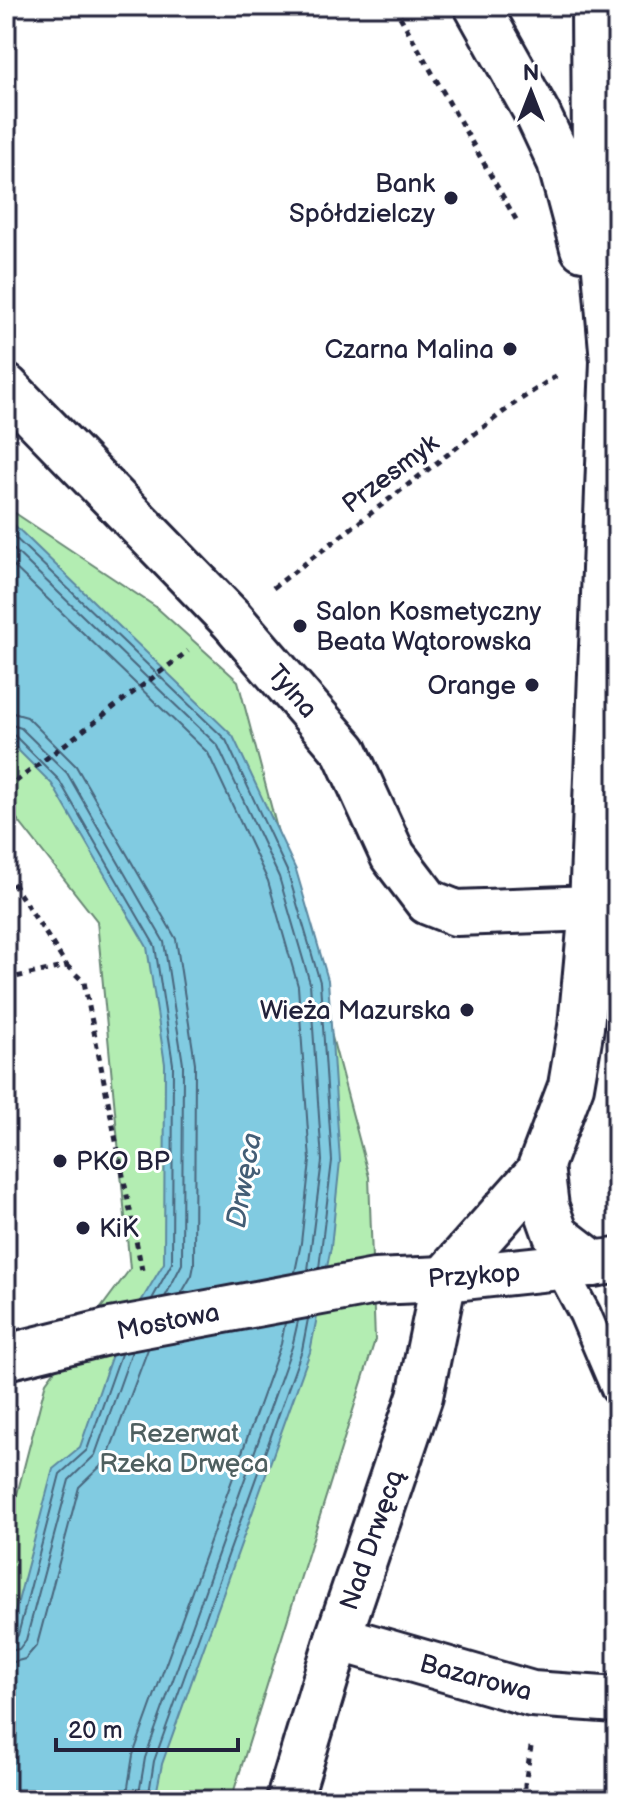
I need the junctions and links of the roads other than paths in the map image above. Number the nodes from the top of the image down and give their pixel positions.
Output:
1 (477, 6) edge
2 (594, 6) edge
3 (613, 361) junction
4 (6, 387) edge
5 (612, 520) edge
6 (605, 905) edge
7 (541, 1166) junction
8 (591, 1265) edge
9 (444, 1279) junction
10 (331, 1291) joint
11 (6, 1357) edge
12 (617, 1389) edge
13 (338, 1638) junction
14 (617, 1700) edge
15 (289, 1800) edge

1 - 3 street
2 - 3 street
3 - 5 street
4 - 6 street, Tylna
5 - 6 street
6 - 7 street
7 - 8 street
7 - 9 street
8 - 9 street, Przykop
8 - 12 lane
9 - 10 street, Przykop
9 - 13 street, Nad Drwęcą
10 - 11 street, Mostowa
13 - 14 street, Bazarowa
13 - 15 street, Nad Drwęcą

